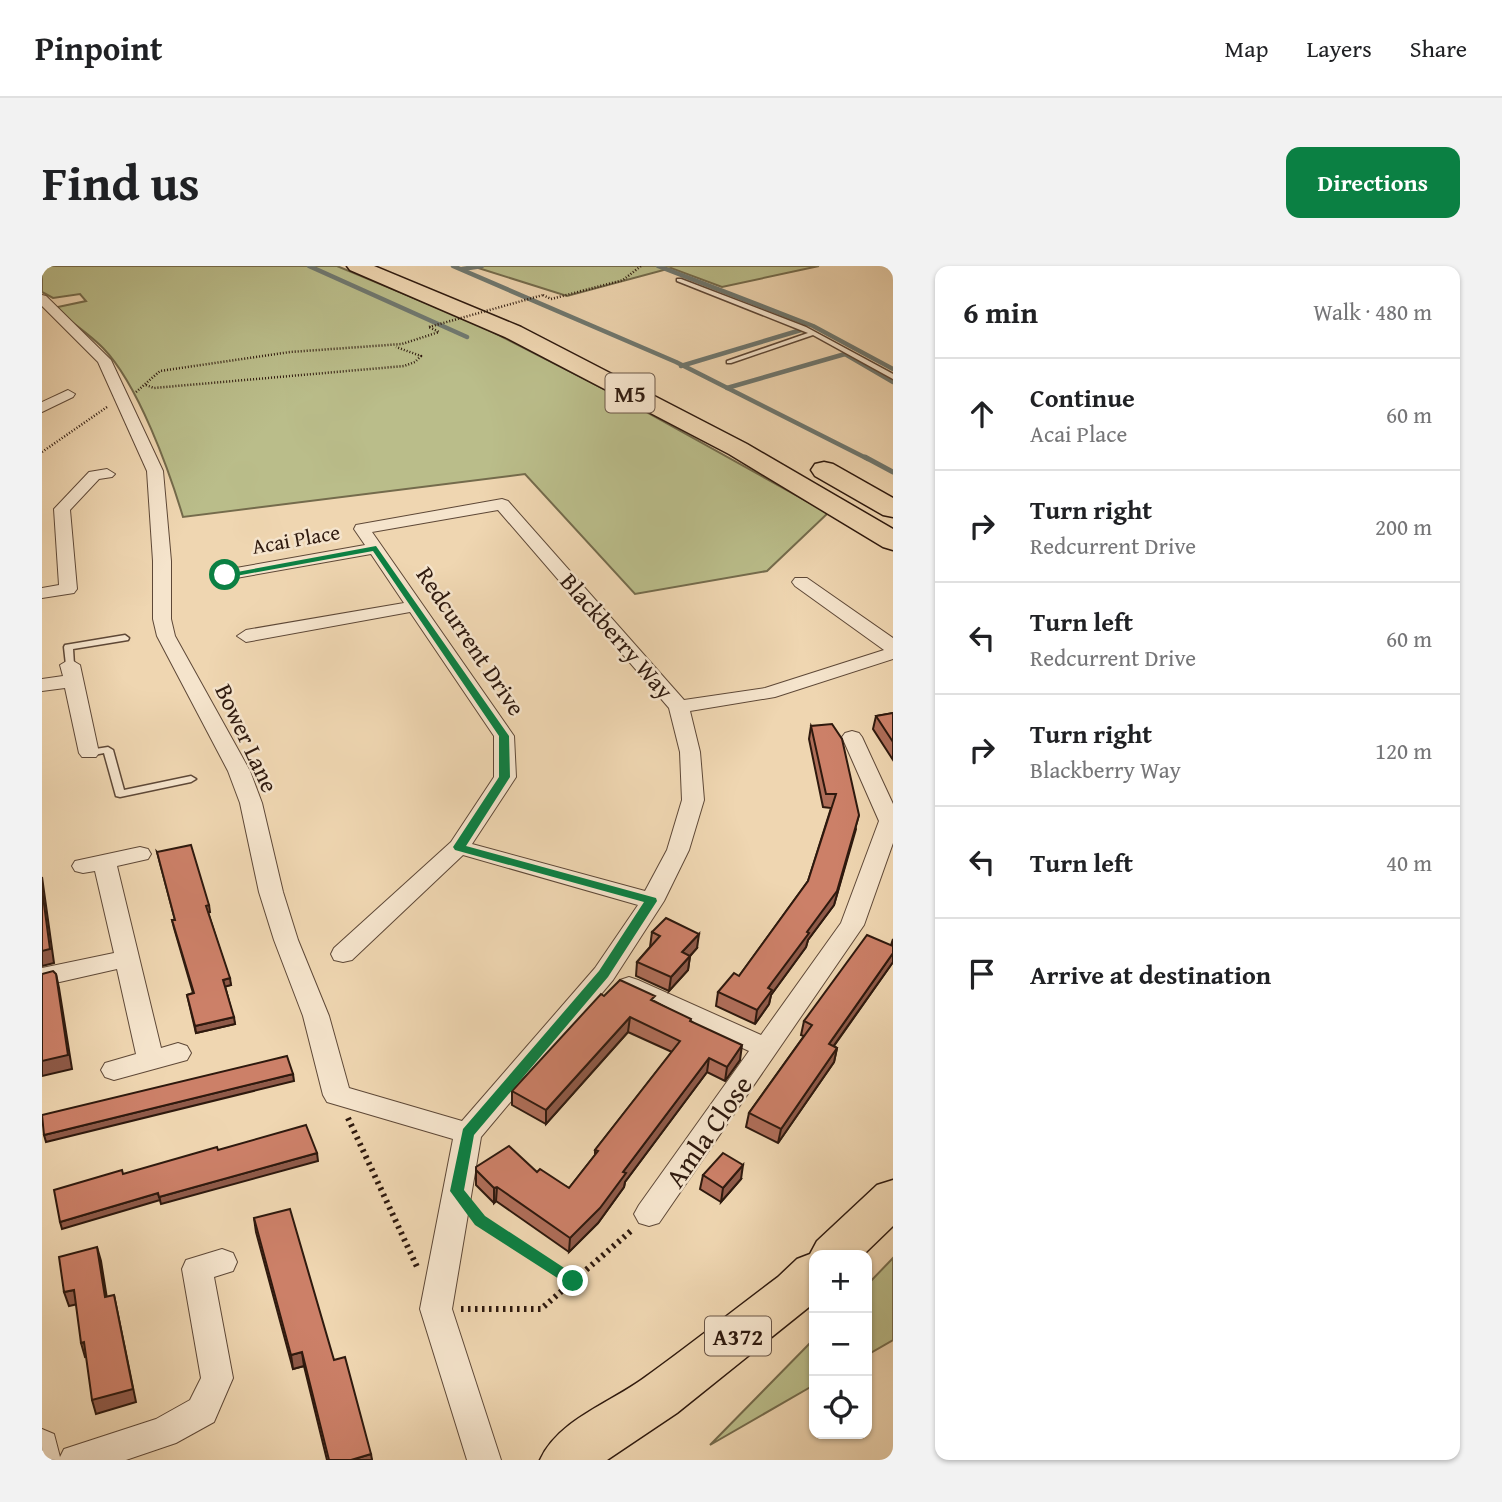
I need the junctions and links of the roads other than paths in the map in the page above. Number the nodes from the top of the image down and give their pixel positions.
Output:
1 (357, 266) edge
2 (404, 266) edge
3 (679, 280) dead end
4 (42, 299) edge
5 (814, 333) junction
6 (729, 362) dead end
7 (893, 377) edge
8 (760, 435) dead end
9 (805, 460) dead end
10 (97, 472) dead end
11 (502, 504) joint
12 (893, 509) edge
13 (61, 533) junction
14 (42, 535) edge
15 (893, 541) edge
16 (376, 548) junction
17 (225, 575) dead end
18 (801, 582) dead end
19 (68, 589) junction
20 (86, 592) dead end
21 (42, 593) edge
22 (415, 606) junction
23 (246, 636) dead end
24 (125, 638) dead end
25 (893, 647) edge
26 (893, 653) edge
27 (71, 673) junction
28 (42, 685) edge
29 (679, 707) junction
30 (852, 737) dead end
31 (89, 753) joint
32 (191, 779) dead end
33 (891, 822) edge
34 (459, 847) junction
35 (140, 854) dead end
36 (652, 901) junction
37 (343, 954) dead end
38 (126, 959) junction
39 (604, 974) junction
40 (42, 977) edge
41 (766, 1048) junction
42 (177, 1053) dead end
43 (151, 1060) junction
44 (114, 1070) dead end
45 (468, 1133) junction
46 (893, 1198) edge
47 (649, 1214) road end
48 (838, 1250) edge
49 (222, 1262) dead end
50 (809, 1278) edge
51 (42, 1445) edge
52 (44, 1460) edge
53 (76, 1460) edge
54 (484, 1460) edge
55 (566, 1460) edge

1 - 15 highway, M5
2 - 8 highway, M5
3 - 5 lane
4 - 45 street, Bower Lane
5 - 6 lane
5 - 7 lane
9 - 12 highway
10 - 13 street
11 - 16 street, Redcurrent Drive
11 - 29 street, Blackberry Way
13 - 14 street
13 - 19 street
16 - 17 street, Acai Place
16 - 22 street, Redcurrent Drive
18 - 25 street
19 - 20 street
19 - 21 street
22 - 23 street
22 - 34 street, Redcurrent Drive
24 - 27 lane
26 - 29 street
27 - 28 street
27 - 31 street
29 - 36 street, Blackberry Way
30 - 33 street
31 - 32 lane
33 - 41 street, Amla Close
34 - 36 street
34 - 37 street, Redcurrent Drive
35 - 38 street
36 - 39 street, Blackberry Way
38 - 40 street
38 - 43 street
39 - 41 street
39 - 45 street, Blackberry Way
41 - 47 street, Amla Close
42 - 43 street
43 - 44 street
45 - 54 street, Blackberry Way
46 - 48 main road
49 - 53 street
50 - 55 main road, A372
51 - 52 street

